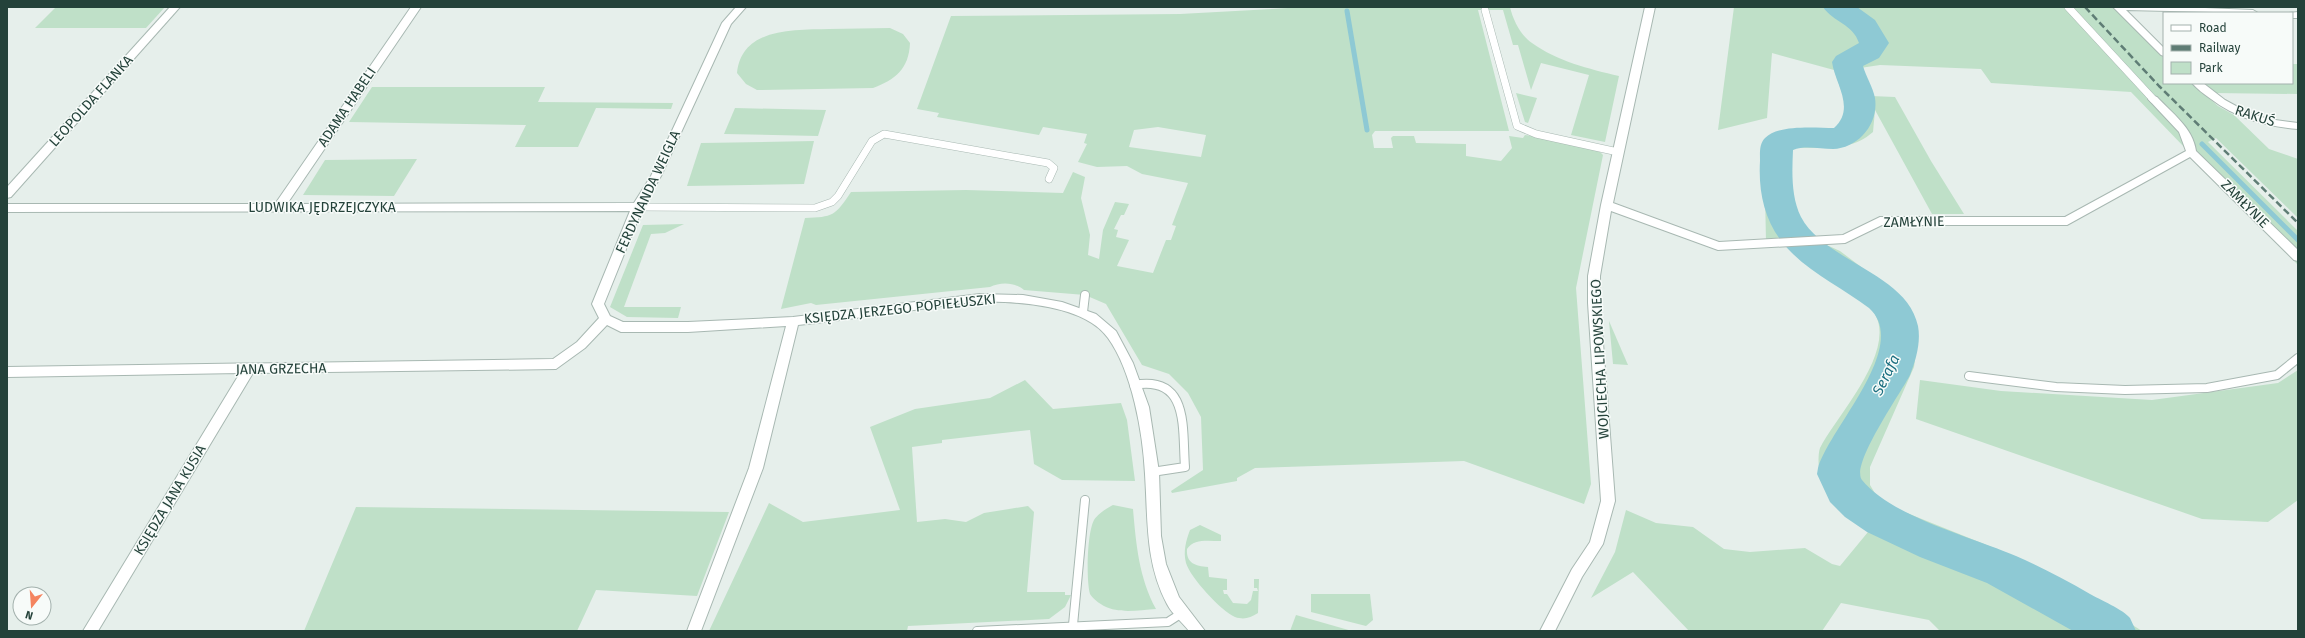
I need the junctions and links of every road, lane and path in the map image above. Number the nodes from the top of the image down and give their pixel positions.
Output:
1 (175, 7) edge
2 (416, 7) edge
3 (741, 7) edge
4 (1650, 7) edge
5 (2068, 7) edge
6 (2118, 7) edge
7 (1485, 10) dead end
8 (2230, 12) edge
9 (2163, 53) edge
10 (2199, 84) edge
11 (2153, 99) joint
12 (2298, 126) edge
13 (1618, 152) junction
14 (2191, 152) junction
15 (1049, 179) dead end
16 (7, 194) edge
17 (1607, 205) junction
18 (279, 207) junction
19 (638, 207) junction
20 (7, 208) edge
21 (2298, 257) edge
22 (1085, 294) dead end
23 (1083, 312) junction
24 (605, 319) junction
25 (793, 321) junction
26 (2298, 358) edge
27 (249, 370) junction
28 (7, 372) edge
29 (1969, 376) dead end
30 (1134, 385) junction
31 (1152, 472) junction
32 (1086, 500) dead end
33 (1182, 613) junction
34 (1073, 625) junction
35 (90, 631) edge
36 (694, 631) edge
37 (977, 631) edge
38 (1198, 631) edge
39 (1547, 631) edge

1 - 16 street, LEOPOLDA FLANKA
2 - 18 street, ADAMA HABELI
3 - 19 street, FERDYNANDA WEIGLA
4 - 13 street, WOJCIECHA LIPOWSKIEGO
5 - 11 lane, ZAMŁYNIE
6 - 8 street
6 - 9 street
7 - 13 lane
10 - 12 street, RAKUŚ
11 - 14 street, ZAMŁYNIE
13 - 17 street, WOJCIECHA LIPOWSKIEGO
14 - 17 street, ZAMŁYNIE
14 - 21 street, ZAMŁYNIE
15 - 19 lane
17 - 39 street, WOJCIECHA LIPOWSKIEGO
18 - 19 street, LUDWIKA JĘDRZEJCZYKA
18 - 20 street, LUDWIKA JĘDRZEJCZYKA
19 - 24 street, FERDYNANDA WEIGLA
22 - 23 lane
23 - 25 street, KSIĘDZA JERZEGO POPIEŁUSZKI
23 - 30 street, KSIĘDZA JERZEGO POPIEŁUSZKI
24 - 25 street, KSIĘDZA JERZEGO POPIEŁUSZKI
24 - 27 street, JANA GRZECHA
25 - 36 street
26 - 29 lane
27 - 28 street, JANA GRZECHA
27 - 35 street, KSIĘDZA JANA KUSIA
30 - 31 street, KSIĘDZA JERZEGO POPIEŁUSZKI
30 - 31 lane
31 - 33 street, KSIĘDZA JERZEGO POPIEŁUSZKI
32 - 34 lane
33 - 34 lane
33 - 38 street, KSIĘDZA JERZEGO POPIEŁUSZKI
34 - 37 lane

